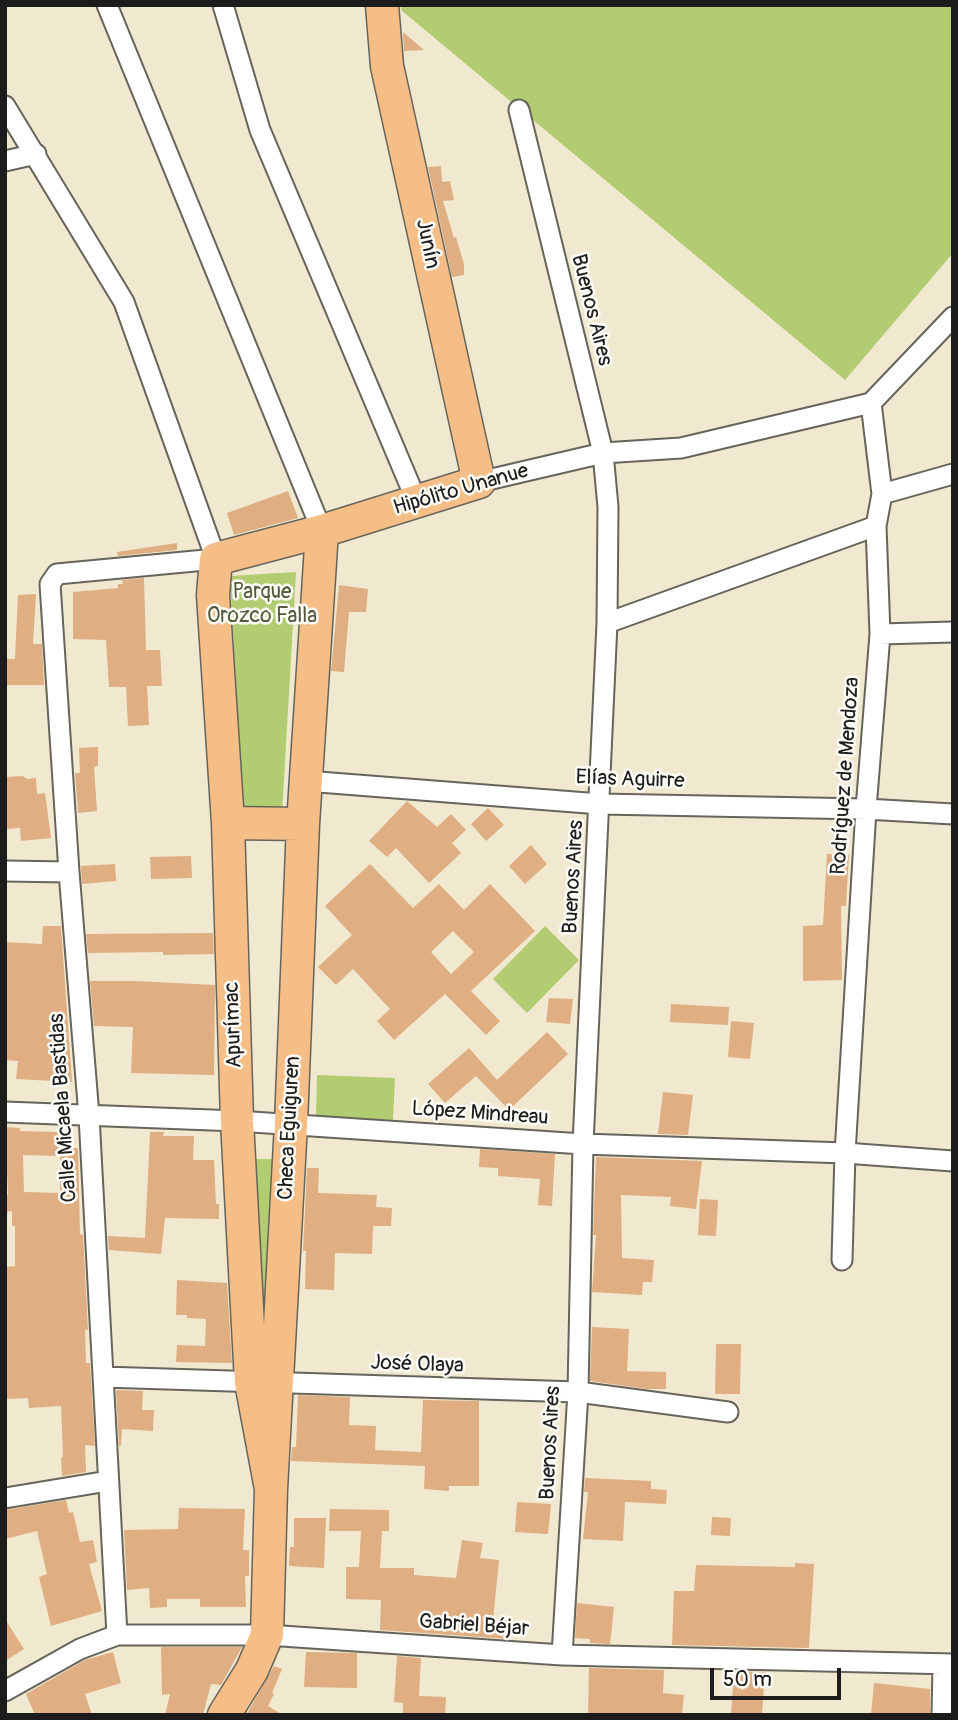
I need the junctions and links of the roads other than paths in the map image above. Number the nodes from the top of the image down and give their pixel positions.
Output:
1 (107, 5) edge
2 (223, 5) edge
3 (382, 5) edge
4 (5, 106) edge
5 (519, 110) dead end
6 (36, 154) junction
7 (5, 161) edge
8 (953, 317) edge
9 (871, 403) junction
10 (603, 453) junction
11 (953, 474) edge
12 (479, 482) junction
13 (882, 494) junction
14 (417, 502) junction
15 (876, 526) junction
16 (322, 531) junction
17 (216, 558) junction
18 (52, 578) joint
19 (607, 623) junction
20 (953, 632) edge
21 (880, 634) junction
22 (306, 780) junction
23 (600, 804) junction
24 (866, 809) junction
25 (953, 814) edge
26 (228, 823) junction
27 (303, 824) junction
28 (5, 872) edge
29 (69, 872) junction
30 (5, 1112) edge
31 (89, 1116) junction
32 (237, 1121) junction
33 (291, 1125) junction
34 (583, 1144) junction
35 (845, 1153) junction
36 (953, 1161) edge
37 (842, 1260) dead end
38 (103, 1377) junction
39 (264, 1383) junction
40 (578, 1392) junction
41 (729, 1412) dead end
42 (108, 1481) junction
43 (5, 1499) edge
44 (117, 1634) junction
45 (267, 1635) junction
46 (562, 1655) junction
47 (948, 1664) edge
48 (5, 1691) edge
49 (223, 1715) edge
50 (942, 1715) edge

1 - 16 street
2 - 14 street
3 - 12 main road, Junín
4 - 6 street
5 - 10 street, Buenos Aires
6 - 7 street
6 - 17 street
8 - 9 street
9 - 10 street, Hipólito Unanue
9 - 13 street, Rodríguez de Mendoza
10 - 12 street, Hipólito Unanue
10 - 19 street, Buenos Aires
11 - 13 street
12 - 14 main road, Hipólito Unanue
13 - 15 street, Rodríguez de Mendoza
14 - 16 main road, Hipólito Unanue
15 - 19 street
15 - 21 street, Rodríguez de Mendoza
16 - 17 main road, Hipólito Unanue
16 - 22 main road, Checa Eguiguren
17 - 18 street, Hipólito Unanue
17 - 26 main road, Apurímac
18 - 29 street, Calle Micaela Bastidas
19 - 23 street, Buenos Aires
20 - 21 street
21 - 24 street, Rodríguez de Mendoza
22 - 23 street, Elías Aguirre
22 - 27 main road, Checa Eguiguren
23 - 24 street, Elías Aguirre
23 - 34 street, Buenos Aires
24 - 25 street, Elías Aguirre
24 - 35 street, Rodríguez de Mendoza
26 - 27 main road
26 - 32 main road, Apurímac
27 - 33 main road, Checa Eguiguren
28 - 29 street
29 - 31 street, Calle Micaela Bastidas
30 - 31 street, López Mindreau
31 - 32 street, López Mindreau
31 - 38 street, Calle Micaela Bastidas
32 - 33 street, López Mindreau
32 - 39 main road, Apurímac
33 - 34 street, López Mindreau
33 - 39 main road, Checa Eguiguren
34 - 35 street, López Mindreau
34 - 40 street, Buenos Aires
35 - 36 street, López Mindreau
35 - 37 street, Rodríguez de Mendoza
38 - 39 street, José Olaya
38 - 42 street, Calle Micaela Bastidas
39 - 40 street, José Olaya
39 - 45 main road, Checa Eguiguren
40 - 41 street, José Olaya
40 - 46 street, Buenos Aires
42 - 43 street
42 - 44 street, Calle Micaela Bastidas
44 - 45 street, Gabriel Béjar
44 - 48 street, Gabriel Béjar
45 - 46 street, Gabriel Béjar
45 - 49 main road, Checa Eguiguren
46 - 47 street, Gabriel Béjar
47 - 50 street

